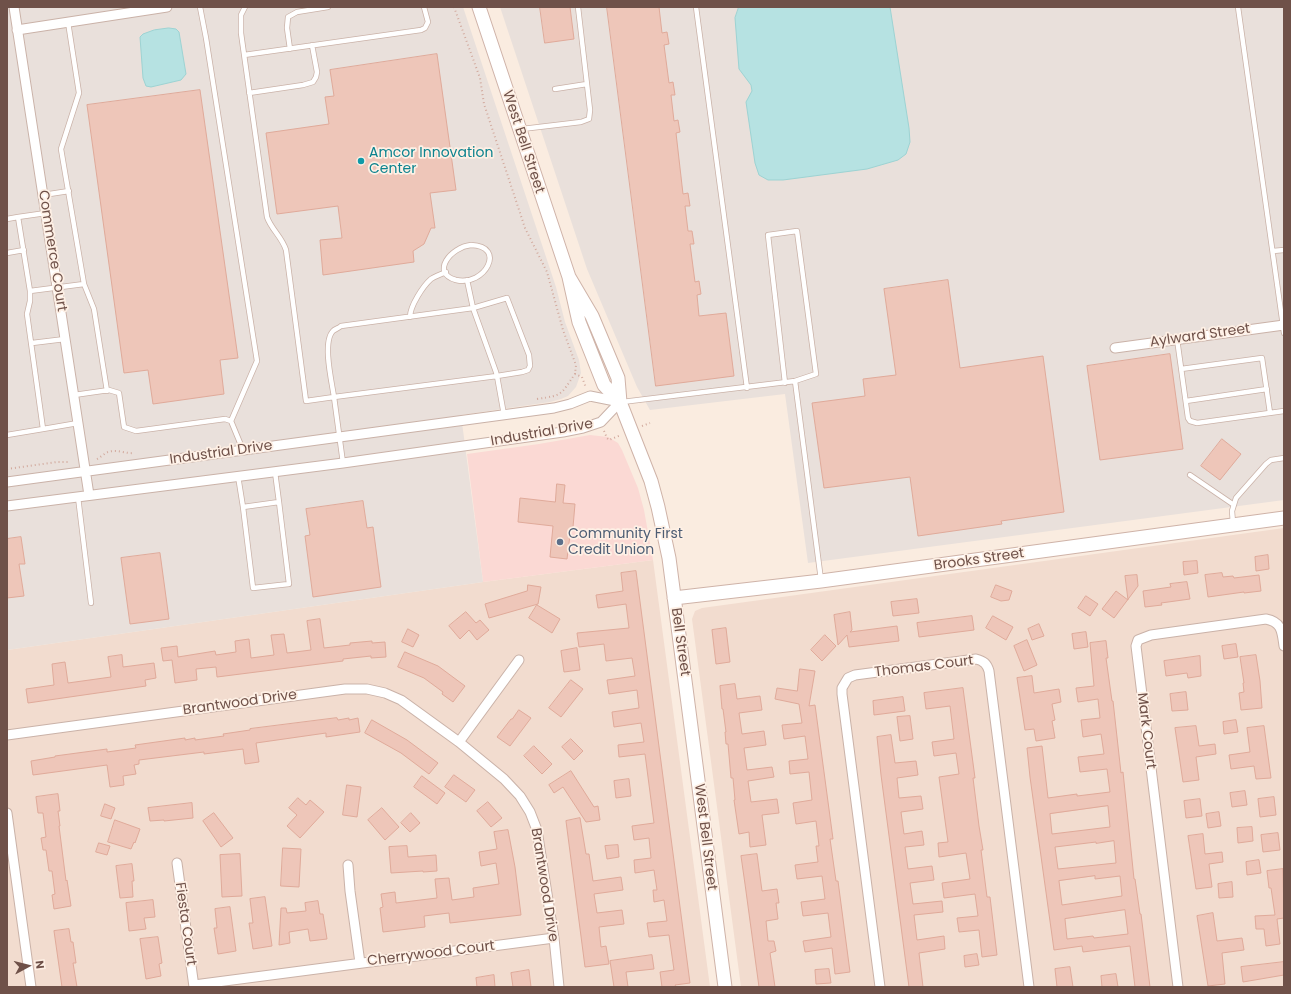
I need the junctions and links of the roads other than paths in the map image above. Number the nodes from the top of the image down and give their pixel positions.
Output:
1 (14, 7) edge
2 (167, 7) edge
3 (200, 7) edge
4 (245, 7) edge
5 (328, 7) edge
6 (424, 7) edge
7 (479, 7) edge
8 (578, 7) edge
9 (696, 7) edge
10 (1238, 7) edge
11 (7, 8) edge
12 (147, 8) edge
13 (68, 22) junction
14 (18, 30) junction
15 (312, 45) junction
16 (290, 48) junction
17 (244, 55) junction
18 (587, 84) junction
19 (555, 89) dead end
20 (249, 93) junction
21 (519, 130) junction
22 (68, 191) junction
23 (43, 195) junction
24 (46, 213) junction
25 (18, 217) junction
26 (7, 219) edge
27 (24, 250) junction
28 (1284, 250) edge
29 (1273, 251) junction
30 (7, 253) edge
31 (446, 272) junction
32 (467, 280) junction
33 (84, 284) junction
34 (57, 288) junction
35 (30, 291) junction
36 (473, 308) junction
37 (410, 317) junction
38 (1284, 328) edge
39 (65, 338) junction
40 (1177, 340) junction
41 (32, 343) junction
42 (1115, 348) dead end
43 (1181, 369) junction
44 (497, 376) junction
45 (795, 381) junction
46 (785, 383) junction
47 (747, 388) junction
48 (1267, 389) junction
49 (107, 391) junction
50 (74, 395) junction
51 (334, 397) junction
52 (620, 402) junction
53 (1186, 402) junction
54 (1284, 411) edge
55 (1270, 413) junction
56 (504, 415) junction
57 (232, 421) junction
58 (78, 423) junction
59 (43, 429) junction
60 (7, 435) edge
61 (340, 437) junction
62 (243, 450) junction
63 (1284, 458) edge
64 (343, 463) junction
65 (84, 471) junction
66 (275, 472) junction
67 (1190, 475) dead end
68 (238, 476) junction
69 (7, 482) edge
70 (89, 495) junction
71 (78, 496) junction
72 (279, 502) junction
73 (1234, 505) junction
74 (7, 506) edge
75 (243, 507) junction
76 (1284, 518) edge
77 (1234, 525) junction
78 (821, 581) junction
79 (674, 598) junction
80 (91, 603) dead end
81 (1284, 646) edge
82 (519, 660) dead end
83 (686, 686) joint
84 (7, 735) edge
85 (459, 742) junction
86 (7, 813) edge
87 (177, 863) dead end
88 (348, 865) dead end
89 (554, 938) junction
90 (360, 963) junction
91 (194, 986) edge
92 (31, 987) edge
93 (560, 987) edge
94 (725, 987) edge
95 (880, 987) edge
96 (1029, 987) edge
97 (1178, 987) edge

1 - 11 lane
1 - 14 street, Commerce Court
2 - 12 street
3 - 57 lane
4 - 17 lane
5 - 16 lane
6 - 15 lane
7 - 21 main road, West Bell Street
8 - 18 lane
9 - 47 lane
10 - 29 lane
12 - 13 street
13 - 14 street
13 - 22 lane
14 - 23 street, Commerce Court
15 - 16 lane
15 - 20 lane
16 - 17 lane
17 - 20 lane
18 - 19 lane
18 - 21 lane
20 - 51 lane
21 - 52 main road, West Bell Street
22 - 23 lane
22 - 33 lane
23 - 24 street, Commerce Court
24 - 25 lane
24 - 34 street, Commerce Court
25 - 26 lane
25 - 27 lane
27 - 30 lane
27 - 35 lane
28 - 29 lane
29 - 38 lane
31 - 32 lane
31 - 32 lane
31 - 37 lane
32 - 36 lane
33 - 34 lane
33 - 49 lane
34 - 35 lane
34 - 39 street, Commerce Court
35 - 41 lane
36 - 37 lane
36 - 44 lane
36 - 44 lane
37 - 51 lane
38 - 40 street, Aylward Street
39 - 41 lane
39 - 50 street, Commerce Court
40 - 42 street, Aylward Street
40 - 43 lane
41 - 59 lane
43 - 48 lane
43 - 53 lane
44 - 51 lane
44 - 56 lane
45 - 46 lane
45 - 46 lane
45 - 78 lane
46 - 47 lane
47 - 52 lane
48 - 53 lane
48 - 55 lane
49 - 50 lane
49 - 57 lane
50 - 58 street, Commerce Court
51 - 61 lane
52 - 56 street, Industrial Drive
52 - 64 street, Industrial Drive
52 - 79 main road, West Bell Street
53 - 55 lane
54 - 55 lane
56 - 61 street, Industrial Drive
57 - 62 lane
58 - 59 lane
58 - 65 street, Commerce Court
59 - 60 lane
61 - 62 street, Industrial Drive
61 - 64 lane
62 - 65 street, Industrial Drive
63 - 73 lane
64 - 66 street, Industrial Drive
65 - 69 street, Industrial Drive
65 - 70 street, Commerce Court
66 - 68 street, Industrial Drive
66 - 72 lane
67 - 73 lane
68 - 70 street, Industrial Drive
68 - 75 lane
70 - 71 street, Industrial Drive
71 - 74 street, Industrial Drive
71 - 80 lane
72 - 75 lane
72 - 75 lane
73 - 77 lane
76 - 77 main road, Brooks Street
77 - 78 main road, Brooks Street
78 - 79 main road, Brooks Street
79 - 83 main road, Bell Street
81 - 97 street, Mark Court
82 - 85 street
83 - 94 main road, West Bell Street
84 - 85 street, Brantwood Drive
85 - 89 street, Brantwood Drive
86 - 92 street
87 - 91 street, Fiesta Court
88 - 90 street, Cherrywood Court
89 - 90 street, Cherrywood Court
89 - 93 street, Brantwood Drive
90 - 91 street, Fiesta Court
95 - 96 street, Thomas Court

